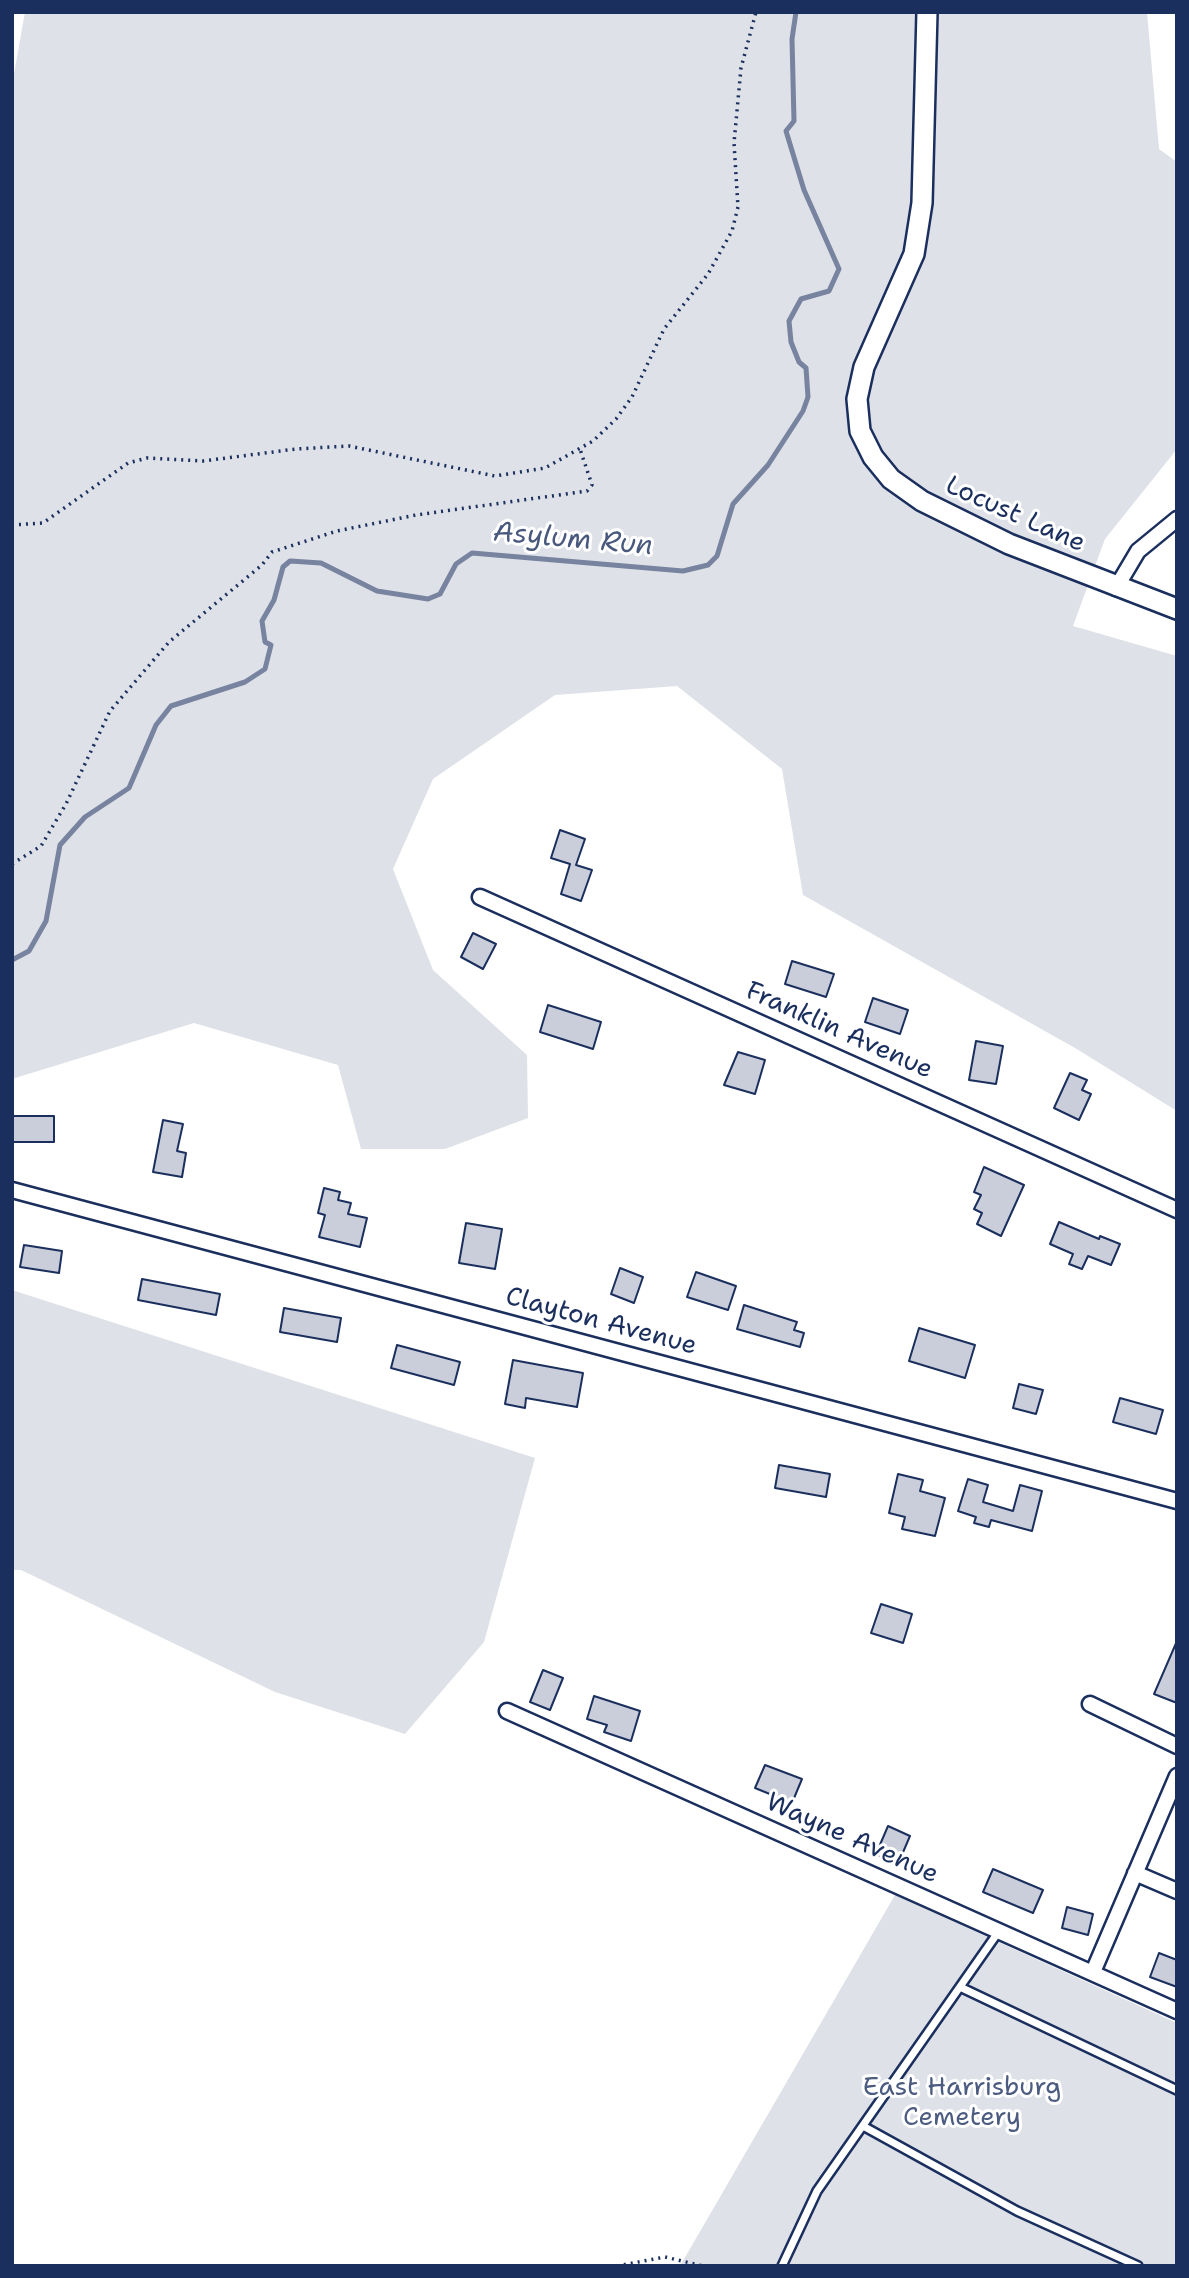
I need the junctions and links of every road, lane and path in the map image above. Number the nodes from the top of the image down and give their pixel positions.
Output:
1 (756, 12) edge
2 (927, 12) edge
3 (580, 449) junction
4 (1177, 519) edge
5 (12, 525) edge
6 (1116, 587) junction
7 (1177, 608) edge
8 (12, 864) edge
9 (480, 897) dead end
10 (12, 1190) edge
11 (1177, 1210) edge
12 (1177, 1501) edge
13 (1090, 1704) dead end
14 (507, 1711) dead end
15 (1177, 1745) edge
16 (1177, 1776) edge
17 (1135, 1873) junction
18 (1177, 1891) edge
19 (999, 1931) junction
20 (1093, 1972) junction
21 (960, 1987) junction
22 (1177, 2011) edge
23 (1177, 2090) edge
24 (863, 2126) junction
25 (617, 2266) edge
26 (703, 2266) edge
27 (782, 2266) edge
28 (1138, 2266) edge

1 - 3 path
2 - 6 street, Locust Lane
3 - 5 path
3 - 8 path
4 - 6 street
6 - 7 street, Locust Lane
9 - 11 street, Franklin Avenue
10 - 12 street, Clayton Avenue
13 - 15 street
14 - 19 street, Wayne Avenue
16 - 17 street
17 - 18 street
17 - 20 street
19 - 20 street, Wayne Avenue
19 - 21 lane
20 - 22 street, Wayne Avenue
21 - 23 lane
21 - 24 lane
24 - 27 lane
24 - 28 lane
25 - 26 path

